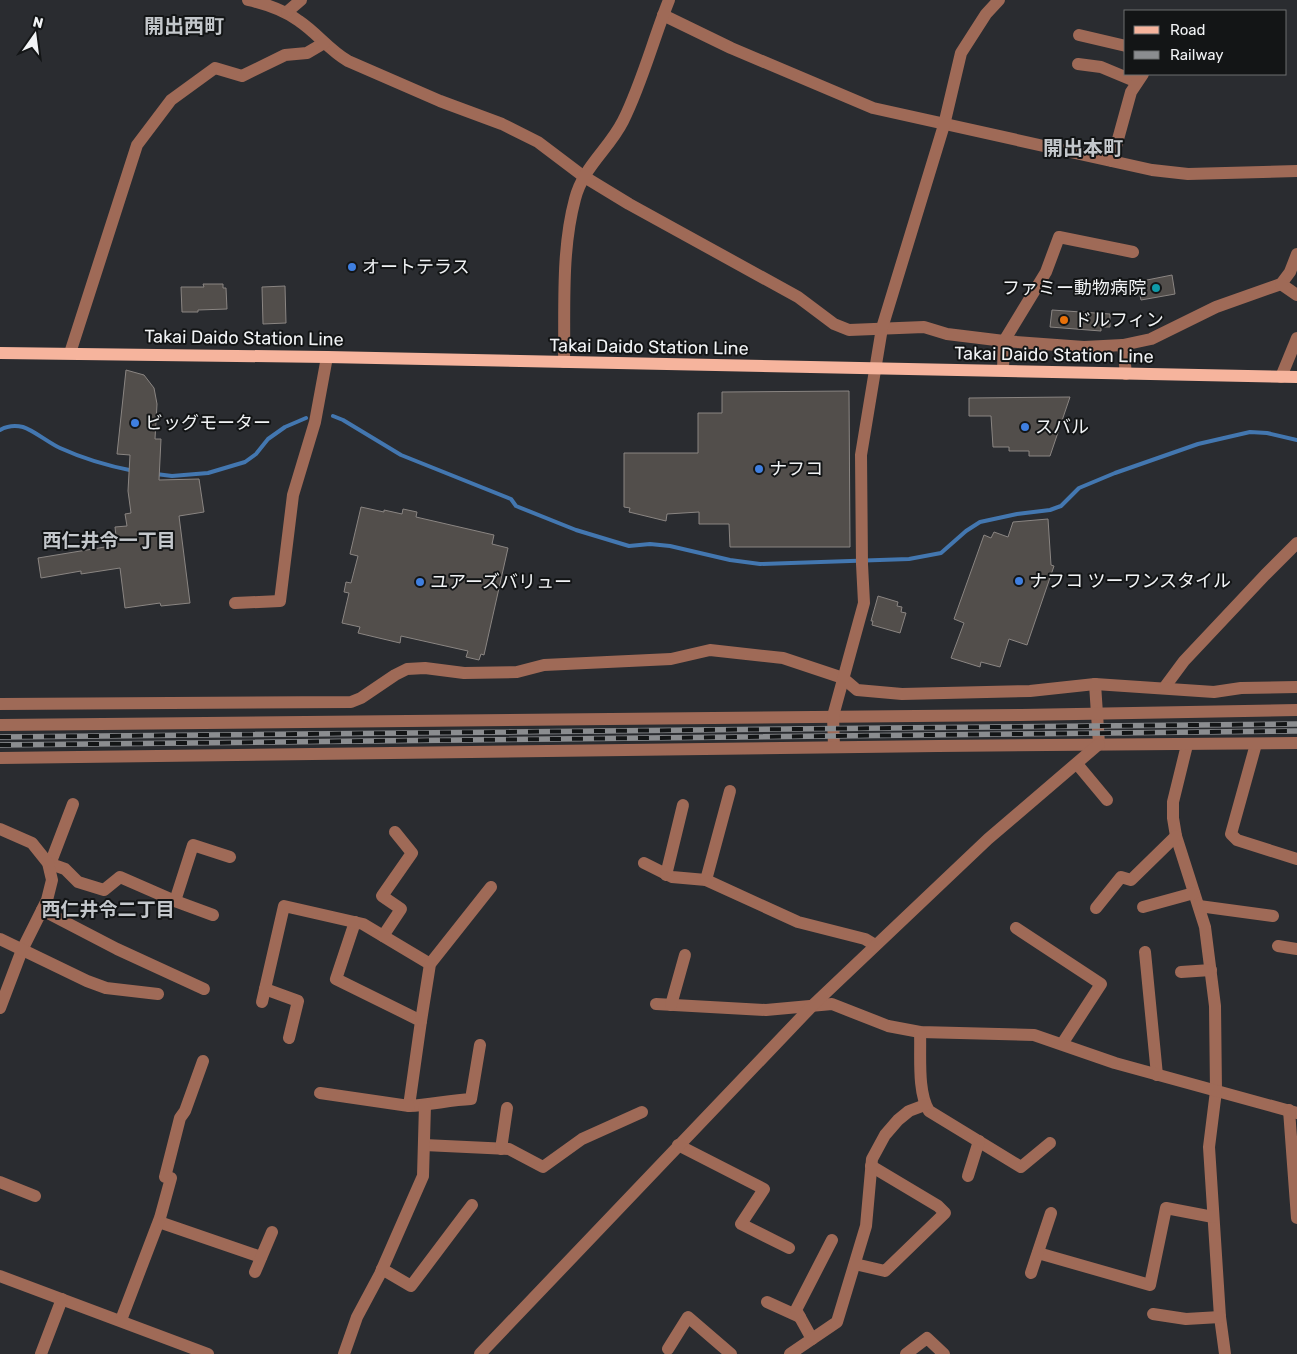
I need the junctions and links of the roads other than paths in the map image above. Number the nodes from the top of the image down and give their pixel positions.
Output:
1 (248, 0) edge
2 (301, 0) edge
3 (669, 0) edge
4 (999, 0) edge
5 (287, 12) junction
6 (663, 15) junction
7 (1079, 35) dead end
8 (324, 43) junction
9 (1124, 46) edge
10 (1078, 64) dead end
11 (1124, 73) edge
12 (1140, 78) edge
13 (944, 125) junction
14 (1112, 161) junction
15 (1297, 171) edge
16 (583, 176) junction
17 (1132, 252) dead end
18 (1297, 254) edge
19 (1281, 284) junction
20 (1297, 295) edge
21 (882, 328) junction
22 (1297, 338) edge
23 (1004, 341) junction
24 (1124, 345) junction
25 (0, 353) edge
26 (70, 353) junction
27 (328, 357) junction
28 (564, 362) junction
29 (875, 368) junction
30 (1003, 370) junction
31 (1126, 374) junction
32 (1281, 377) junction
33 (1297, 377) edge
34 (1297, 544) edge
35 (235, 603) dead end
36 (843, 678) junction
37 (1095, 684) junction
38 (1297, 687) edge
39 (1164, 688) junction
40 (0, 704) edge
41 (1297, 710) edge
42 (1097, 714) junction
43 (833, 716) junction
44 (0, 725) edge
45 (1099, 744) junction
46 (1256, 744) junction
47 (1297, 744) edge
48 (1187, 745) junction
49 (834, 747) junction
50 (0, 758) edge
51 (1076, 764) junction
52 (730, 791) dead end
53 (1107, 800) dead end
54 (73, 804) dead end
55 (684, 805) dead end
56 (0, 829) edge
57 (395, 832) dead end
58 (1176, 836) junction
59 (230, 857) dead end
60 (1297, 858) edge
61 (48, 863) junction
62 (644, 863) dead end
63 (666, 875) junction
64 (706, 880) junction
65 (491, 887) dead end
66 (1194, 893) junction
67 (176, 901) junction
68 (1198, 906) junction
69 (1143, 907) dead end
70 (1096, 908) dead end
71 (42, 910) junction
72 (213, 915) dead end
73 (1272, 916) dead end
74 (355, 922) junction
75 (1016, 928) dead end
76 (383, 936) junction
77 (0, 940) edge
78 (875, 945) junction
79 (1278, 946) dead end
80 (1297, 948) edge
81 (22, 950) junction
82 (1145, 952) dead end
83 (685, 955) dead end
84 (430, 964) junction
85 (1211, 970) junction
86 (1181, 972) dead end
87 (204, 989) dead end
88 (265, 989) junction
89 (158, 994) dead end
90 (262, 1002) dead end
91 (656, 1004) dead end
92 (671, 1005) junction
93 (813, 1005) junction
94 (0, 1008) edge
95 (421, 1021) junction
96 (920, 1032) junction
97 (289, 1038) dead end
98 (1062, 1044) junction
99 (480, 1045) dead end
100 (203, 1061) dead end
101 (1157, 1075) junction
102 (1216, 1091) junction
103 (320, 1092) dead end
104 (425, 1105) junction
105 (925, 1105) junction
106 (409, 1106) junction
107 (507, 1108) dead end
108 (642, 1112) dead end
109 (1293, 1112) edge
110 (979, 1141) junction
111 (1050, 1142) dead end
112 (424, 1145) junction
113 (678, 1145) junction
114 (501, 1148) junction
115 (871, 1166) junction
116 (968, 1176) dead end
117 (0, 1182) edge
118 (35, 1196) dead end
119 (472, 1205) dead end
120 (1050, 1212) dead end
121 (1213, 1217) junction
122 (1297, 1218) edge
123 (159, 1222) junction
124 (272, 1232) dead end
125 (832, 1240) dead end
126 (789, 1248) dead end
127 (1038, 1253) junction
128 (261, 1257) junction
129 (856, 1264) junction
130 (382, 1269) junction
131 (255, 1272) dead end
132 (1031, 1273) dead end
133 (0, 1276) edge
134 (62, 1299) junction
135 (766, 1302) dead end
136 (1153, 1314) dead end
137 (800, 1317) junction
138 (1220, 1317) junction
139 (121, 1320) junction
140 (812, 1339) junction
141 (668, 1349) dead end
142 (41, 1354) edge
143 (208, 1354) edge
144 (344, 1354) edge
145 (480, 1354) edge
146 (731, 1354) edge
147 (790, 1354) edge
148 (906, 1354) edge
149 (944, 1354) edge
150 (1225, 1354) edge

1 - 5 street
2 - 5 street
3 - 6 street
4 - 13 street
5 - 8 street
6 - 13 street
6 - 16 street
7 - 9 street
8 - 16 street
8 - 26 street
10 - 11 street
12 - 14 street
13 - 14 street
13 - 21 street
14 - 15 street
16 - 21 street
16 - 28 street
17 - 23 street
18 - 19 street
19 - 20 street
19 - 24 street
21 - 23 street
21 - 29 street
22 - 32 street
23 - 24 street
23 - 30 street
24 - 31 street
25 - 26 main road, Takai Daido Station Line
26 - 27 main road, Takai Daido Station Line
27 - 28 main road, Takai Daido Station Line
27 - 35 street
28 - 29 main road, Takai Daido Station Line
29 - 30 main road, Takai Daido Station Line
29 - 36 street
30 - 31 main road, Takai Daido Station Line
31 - 32 main road, Takai Daido Station Line
32 - 33 main road, Takai Daido Station Line
34 - 39 street
36 - 37 street
36 - 40 street
36 - 43 street
37 - 39 street
37 - 42 street
38 - 39 street
41 - 42 street
42 - 43 street
42 - 45 street
43 - 44 street
43 - 49 street
45 - 48 street
45 - 49 street
45 - 51 street
46 - 47 street
46 - 48 street
46 - 60 street
48 - 58 street
49 - 50 street
51 - 53 street
51 - 78 street
52 - 64 street
54 - 61 street
55 - 63 street
56 - 61 street
57 - 76 street
58 - 66 street
58 - 70 street
59 - 67 street
61 - 67 street
61 - 71 street
62 - 63 street
63 - 64 street
64 - 78 street
65 - 84 street
66 - 68 street
66 - 69 street
67 - 72 street
68 - 73 street
68 - 85 street
71 - 81 street
71 - 87 street
74 - 76 street
74 - 88 street
74 - 95 street
75 - 98 street
76 - 84 street
77 - 81 street
78 - 93 street
79 - 80 street
81 - 89 street
81 - 94 street
82 - 101 street
83 - 92 street
84 - 95 street
85 - 86 street
85 - 102 street
88 - 90 street
88 - 97 street
91 - 92 street
92 - 93 street
93 - 96 street
93 - 113 street
95 - 106 street
96 - 98 street
96 - 105 street
98 - 101 street
99 - 104 street
100 - 123 street
101 - 102 street
102 - 109 street
102 - 121 street
103 - 106 street
104 - 106 street
104 - 112 street
105 - 110 street
105 - 115 street
107 - 114 street
108 - 114 street
109 - 122 street
110 - 111 street
110 - 116 street
112 - 114 street
112 - 130 street
113 - 126 street
113 - 145 street
115 - 129 street
115 - 129 street
117 - 118 street
119 - 130 street
120 - 127 street
121 - 127 street
121 - 138 street
123 - 128 street
123 - 139 street
124 - 128 street
125 - 137 street
127 - 132 street
128 - 131 street
129 - 140 street
130 - 144 street
133 - 134 street
134 - 139 street
134 - 142 street
135 - 137 street
136 - 138 street
137 - 140 street
138 - 150 street
139 - 143 street
140 - 147 street
141 - 146 street
148 - 149 street

